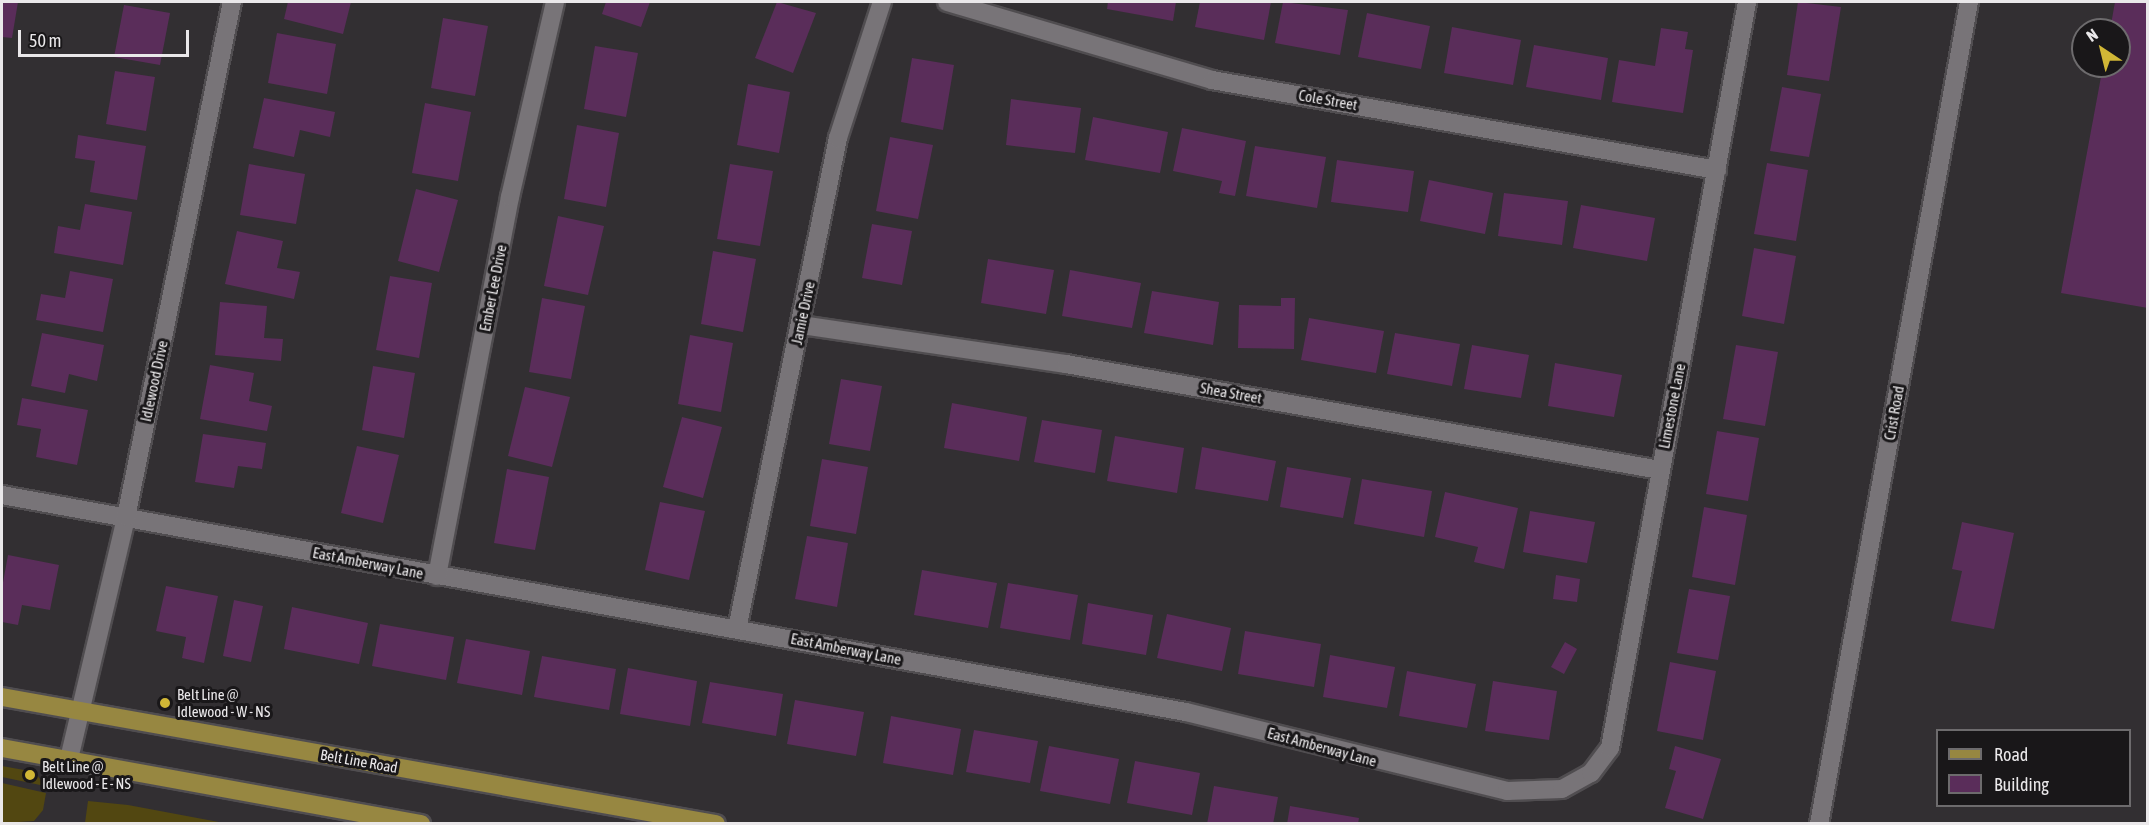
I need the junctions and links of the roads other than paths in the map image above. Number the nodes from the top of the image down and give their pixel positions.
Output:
1 (232, 2) edge
2 (555, 2) edge
3 (882, 2) edge
4 (947, 2) edge
5 (1747, 2) edge
6 (1969, 2) edge
7 (1717, 170) junction
8 (801, 325) junction
9 (1660, 470) junction
10 (2, 495) edge
11 (126, 517) junction
12 (437, 576) junction
13 (737, 629) junction
14 (2, 697) edge
15 (78, 712) junction
16 (2, 748) edge
17 (69, 759) junction
18 (1562, 789) joint
19 (421, 824) edge
20 (716, 824) edge
21 (1819, 824) edge

1 - 11 street, Idlewood Drive
2 - 12 street, Ember Lee Drive
3 - 8 street, Jamie Drive
4 - 7 street, Cole Street
5 - 7 street, Limestone Lane
6 - 21 street, Crist Road
7 - 9 street, Limestone Lane
8 - 9 street, Shea Street
8 - 13 street, Jamie Drive
9 - 18 street, Limestone Lane
10 - 11 street, East Amberway Lane
11 - 12 street, East Amberway Lane
11 - 15 street, Idlewood Drive
12 - 13 street, East Amberway Lane
13 - 18 street, East Amberway Lane
14 - 15 main road, Belt Line Road
15 - 17 street, Idlewood Drive
15 - 20 main road, Belt Line Road
16 - 17 main road
17 - 19 main road

